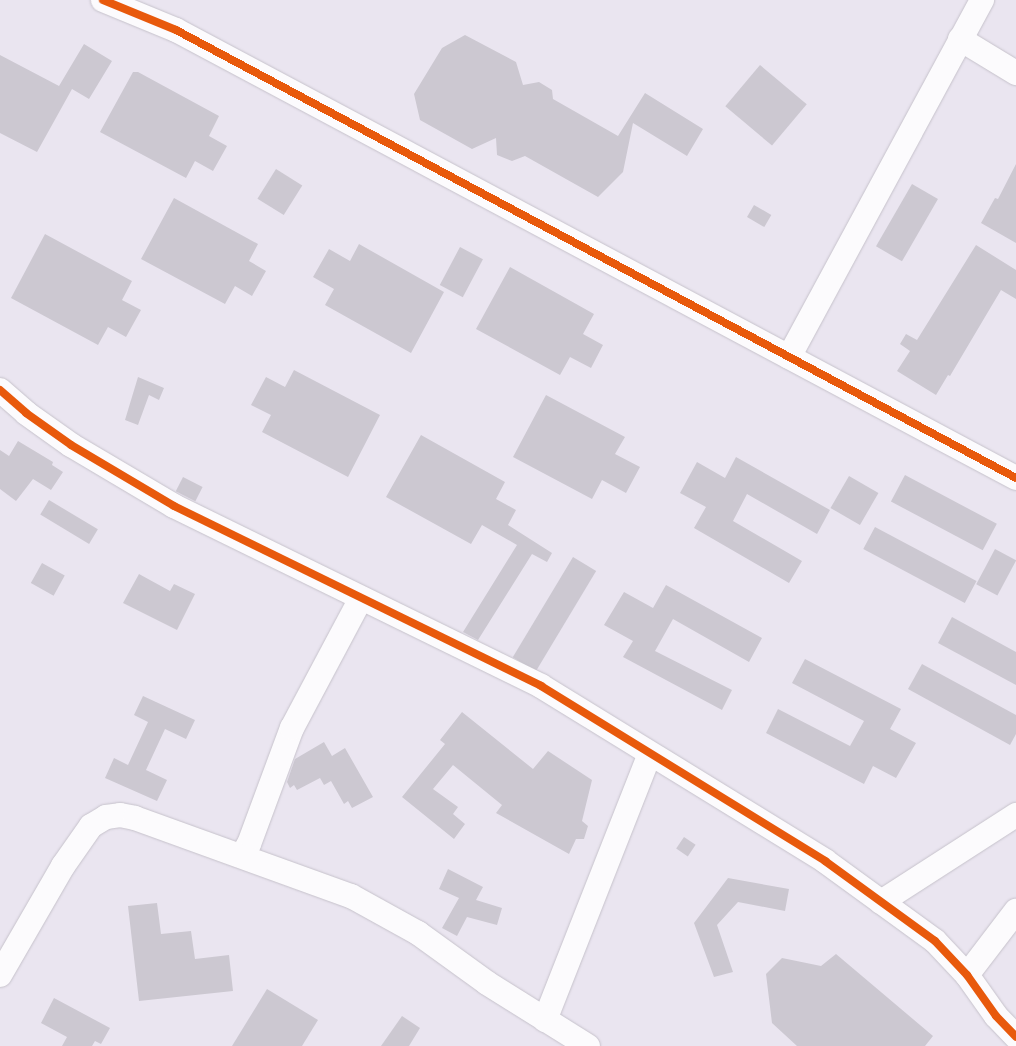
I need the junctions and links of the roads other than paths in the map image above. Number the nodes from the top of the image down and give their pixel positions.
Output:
1 (103, 0) edge
2 (982, 0) edge
3 (960, 39) junction
4 (1016, 73) edge
5 (789, 356) junction
6 (0, 390) edge
7 (1016, 478) edge
8 (361, 598) junction
9 (650, 754) junction
10 (1016, 814) edge
11 (242, 855) junction
12 (881, 902) junction
13 (1016, 911) edge
14 (0, 975) edge
15 (967, 975) junction
16 (546, 1020) junction
17 (1016, 1038) edge
18 (588, 1046) edge

1 - 5 street
2 - 3 street
3 - 4 street
3 - 5 street
5 - 7 street
6 - 8 street
8 - 9 street
8 - 11 street
9 - 12 street
9 - 16 street
10 - 12 street
11 - 14 street
11 - 16 street
12 - 15 street
13 - 15 street
15 - 17 street
16 - 18 street

